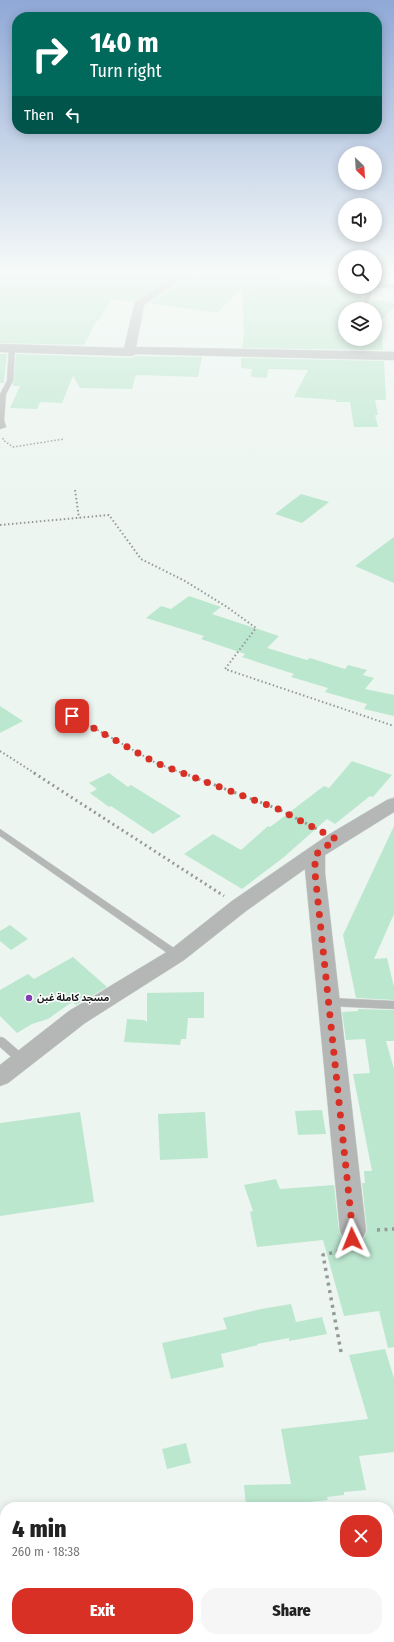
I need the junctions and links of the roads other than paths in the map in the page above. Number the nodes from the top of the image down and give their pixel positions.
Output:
1 (12, 350) edge
2 (60, 350) edge
3 (129, 350) joint
4 (394, 356) edge
5 (2, 427) edge
6 (394, 804) edge
7 (0, 832) edge
8 (315, 855) junction
9 (177, 955) junction
10 (329, 1002) junction
11 (394, 1005) edge
12 (0, 1041) edge
13 (22, 1060) junction
14 (0, 1077) edge
15 (353, 1231) road end

1 - 5 lane
2 - 3 street
3 - 4 street
6 - 8 street
7 - 9 lane
8 - 9 street
8 - 10 street
9 - 13 street
10 - 11 lane
10 - 15 street
12 - 13 lane
13 - 14 street

